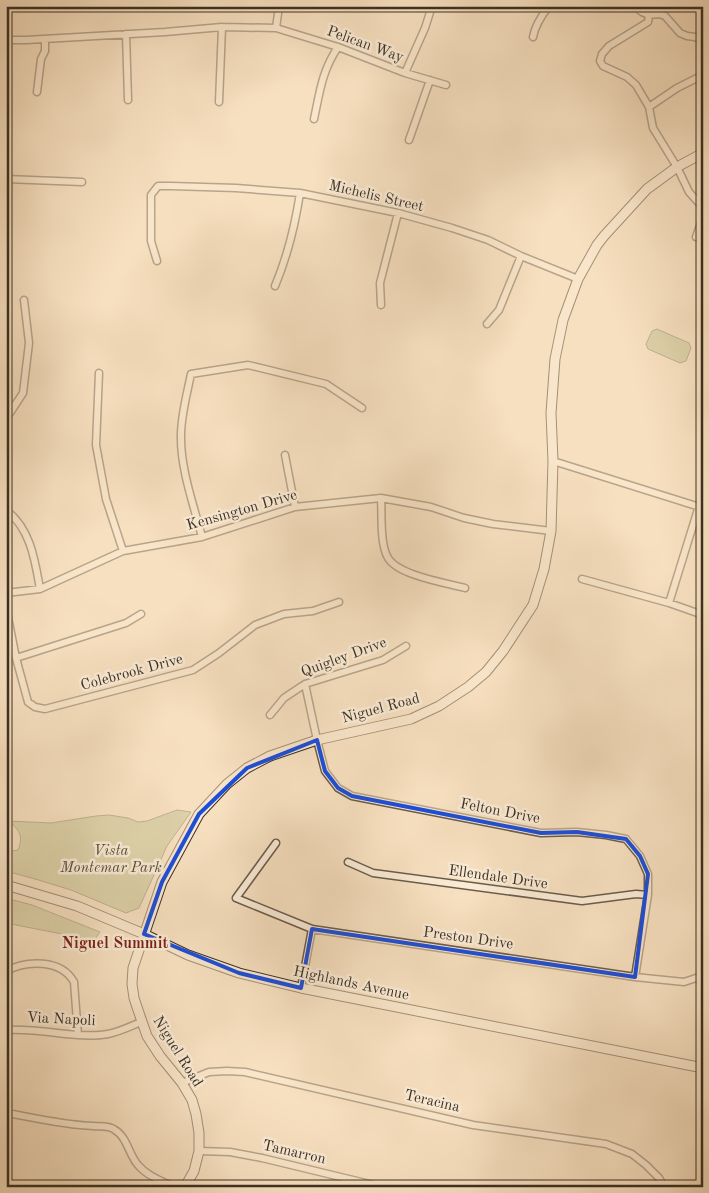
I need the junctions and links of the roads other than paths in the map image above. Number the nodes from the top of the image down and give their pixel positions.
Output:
1 (279, 6) edge
2 (432, 6) edge
3 (549, 6) edge
4 (634, 6) edge
5 (650, 15) junction
6 (222, 27) junction
7 (276, 28) junction
8 (126, 34) junction
9 (533, 37) dead end
10 (46, 39) junction
11 (6, 40) edge
12 (703, 41) edge
13 (338, 47) junction
14 (405, 72) junction
15 (703, 74) edge
16 (430, 80) junction
17 (446, 85) dead end
18 (37, 92) dead end
19 (128, 100) dead end
20 (218, 102) dead end
21 (649, 107) junction
22 (314, 119) dead end
23 (409, 140) dead end
24 (703, 153) edge
25 (677, 167) junction
26 (6, 179) edge
27 (82, 182) dead end
28 (300, 193) junction
29 (703, 205) edge
30 (398, 213) junction
31 (703, 217) edge
32 (696, 237) dead end
33 (521, 256) junction
34 (157, 261) dead end
35 (578, 280) junction
36 (275, 286) dead end
37 (24, 300) dead end
38 (381, 305) dead end
39 (487, 324) dead end
40 (99, 373) dead end
41 (362, 408) dead end
42 (6, 419) edge
43 (285, 455) dead end
44 (553, 461) junction
45 (381, 498) junction
46 (295, 507) junction
47 (701, 507) edge
48 (6, 510) edge
49 (551, 531) junction
50 (202, 538) junction
51 (122, 551) junction
52 (582, 579) dead end
53 (464, 588) dead end
54 (40, 589) junction
55 (6, 593) edge
56 (339, 602) dead end
57 (669, 603) junction
58 (6, 607) edge
59 (141, 614) dead end
60 (703, 615) edge
61 (406, 646) dead end
62 (16, 658) junction
63 (305, 684) junction
64 (270, 715) dead end
65 (317, 740) junction
66 (276, 843) dead end
67 (348, 862) dead end
68 (6, 885) edge
69 (648, 895) junction
70 (312, 929) junction
71 (144, 934) junction
72 (703, 964) edge
73 (6, 971) edge
74 (702, 976) edge
75 (635, 977) junction
76 (301, 988) junction
77 (141, 1022) junction
78 (6, 1030) edge
79 (78, 1035) junction
80 (703, 1068) edge
81 (182, 1082) junction
82 (6, 1114) edge
83 (198, 1151) junction
84 (174, 1187) edge
85 (185, 1187) edge
86 (382, 1187) edge
87 (664, 1187) edge

1 - 7 street
2 - 14 street
3 - 9 street
4 - 5 street
5 - 12 street
5 - 21 street
6 - 7 street, Pelican Way
6 - 8 street, Pelican Way
6 - 20 street
7 - 13 street, Pelican Way
8 - 10 street, Pelican Way
8 - 19 street
10 - 11 street, Pelican Way
10 - 18 street
13 - 14 street, Pelican Way
13 - 22 street
14 - 16 street, Pelican Way
15 - 21 street
16 - 17 street, Pelican Way
16 - 23 street
21 - 25 street
24 - 25 main road, Niguel Road
25 - 29 street
25 - 35 main road, Niguel Road
26 - 27 street
28 - 30 street, Michelis Street
28 - 34 street, Michelis Street
28 - 36 street
30 - 33 street, Michelis Street
30 - 38 street
31 - 32 street
33 - 35 street, Michelis Street
33 - 39 street
35 - 44 main road, Niguel Road
37 - 42 street
40 - 51 street
41 - 50 street
43 - 46 street
44 - 47 street
44 - 49 main road, Niguel Road
45 - 46 street, Kensington Drive
45 - 49 street, Kensington Drive
45 - 53 street
46 - 50 street, Kensington Drive
47 - 57 street
48 - 54 street
49 - 65 main road, Niguel Road
50 - 51 street, Kensington Drive
51 - 54 street, Kensington Drive
52 - 57 street
54 - 55 street, Kensington Drive
56 - 62 street, Colebrook Drive
57 - 60 street
58 - 62 street
59 - 62 street
61 - 63 street, Quigley Drive
63 - 64 street, Quigley Drive
63 - 65 street, Felton Drive
65 - 69 street, Felton Drive
65 - 71 main road, Niguel Road
66 - 70 street, Preston Drive
67 - 69 street, Ellendale Drive
68 - 71 main road, Highlands Avenue
69 - 75 street, Felton Drive
70 - 75 street, Preston Drive
70 - 76 street
71 - 76 main road, Highlands Avenue
71 - 77 main road, Niguel Road
72 - 74 street
73 - 79 street
74 - 75 street, Preston Drive
76 - 80 main road, Highlands Avenue
77 - 79 street, Via Napoli
77 - 81 main road, Niguel Road
78 - 79 street, Via Napoli
81 - 83 main road, Niguel Road
81 - 87 street, Teracina
82 - 84 street
83 - 85 main road, Niguel Road
83 - 86 street, Tamarron

